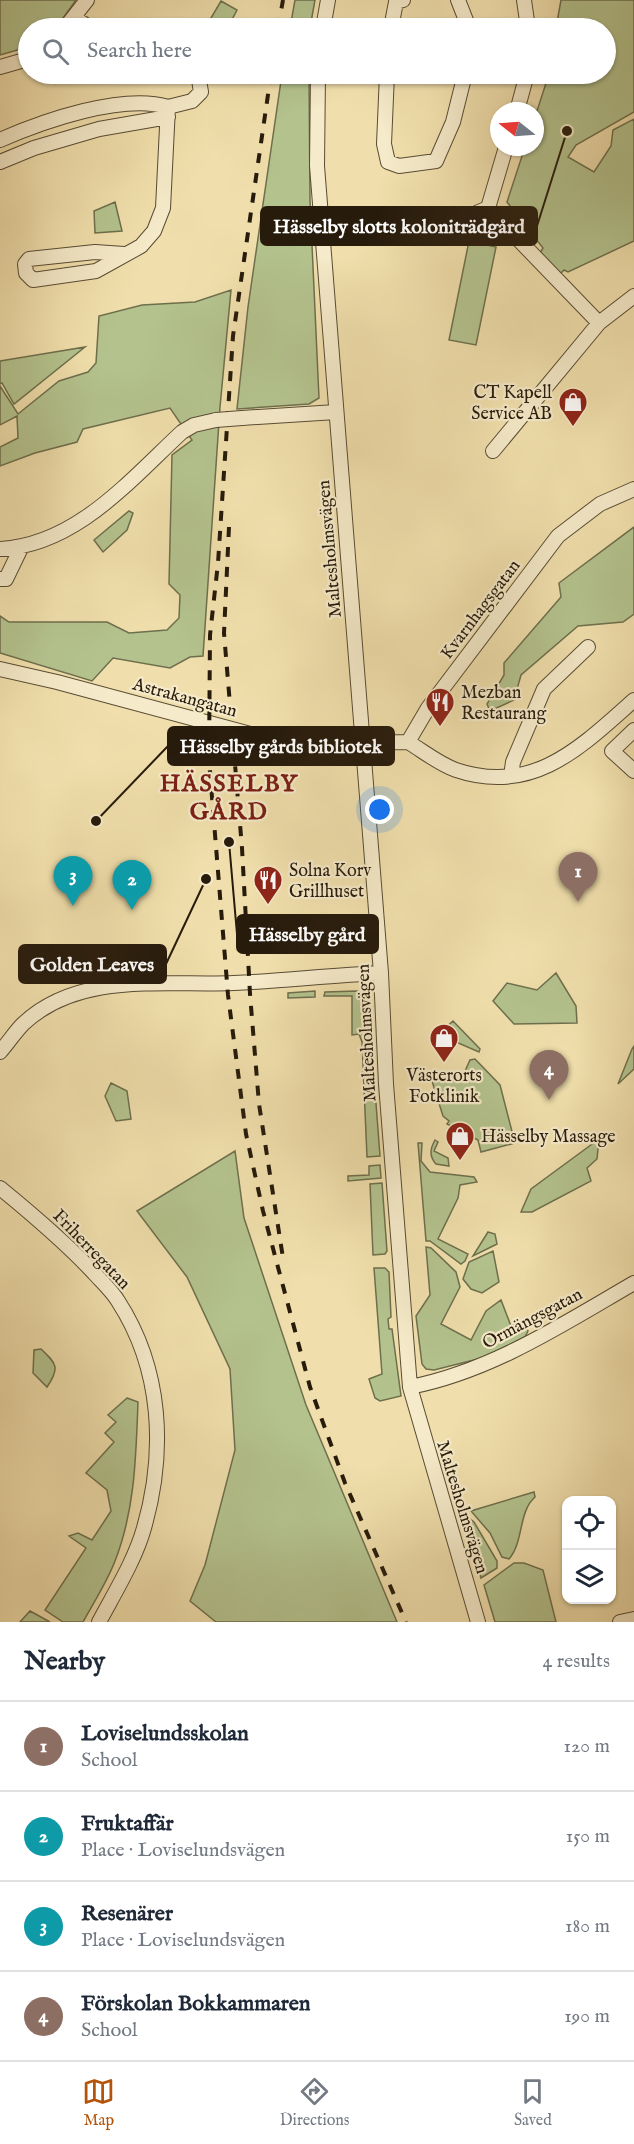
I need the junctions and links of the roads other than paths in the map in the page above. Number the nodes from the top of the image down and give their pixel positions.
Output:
1 (87, 0) edge
2 (328, 0) edge
3 (403, 0) edge
4 (458, 0) edge
5 (524, 0) edge
6 (74, 18) edge
7 (325, 18) edge
8 (394, 18) edge
9 (465, 18) edge
10 (527, 18) edge
11 (18, 62) edge
12 (0, 67) edge
13 (200, 84) edge
14 (318, 84) edge
15 (387, 84) edge
16 (462, 84) edge
17 (524, 84) edge
18 (519, 102) edge
19 (168, 112) junction
20 (0, 140) edge
21 (503, 156) edge
22 (0, 162) edge
23 (488, 208) junction
24 (444, 216) dead end
25 (124, 254) junction
26 (634, 296) edge
27 (599, 323) junction
28 (336, 412) junction
29 (493, 451) dead end
30 (634, 489) edge
31 (21, 548) junction
32 (0, 549) edge
33 (0, 579) edge
34 (588, 647) dead end
35 (0, 669) edge
36 (634, 700) edge
37 (634, 730) edge
38 (408, 742) junction
39 (363, 744) junction
40 (634, 771) edge
41 (510, 776) junction
42 (381, 973) junction
43 (0, 1052) edge
44 (0, 1188) edge
45 (634, 1283) edge
46 (410, 1387) junction
47 (634, 1619) edge
48 (99, 1622) edge
49 (478, 1622) edge
50 (620, 1622) edge

1 - 6 street
2 - 7 street
3 - 8 street
4 - 9 street
5 - 10 street
11 - 12 street
13 - 19 street
14 - 28 street, Maltesholmsvägen
15 - 16 street
17 - 18 street
19 - 20 street
19 - 22 street
19 - 25 street
21 - 23 street
23 - 24 street
23 - 27 street
25 - 25 street
26 - 27 street
27 - 29 street
28 - 31 street, bridge
28 - 39 street, Maltesholmsvägen
30 - 38 street, Kvarnhagsgatan
31 - 32 street
31 - 33 street
34 - 41 street
35 - 39 street, Astrakangatan
36 - 41 street
37 - 40 street
38 - 39 street
38 - 41 street
39 - 42 street, Maltesholmsvägen
42 - 43 street
42 - 46 street, Maltesholmsvägen
44 - 48 street, Friherregatan
45 - 46 street, Ormängsgatan
46 - 49 street, Maltesholmsvägen
47 - 50 street

